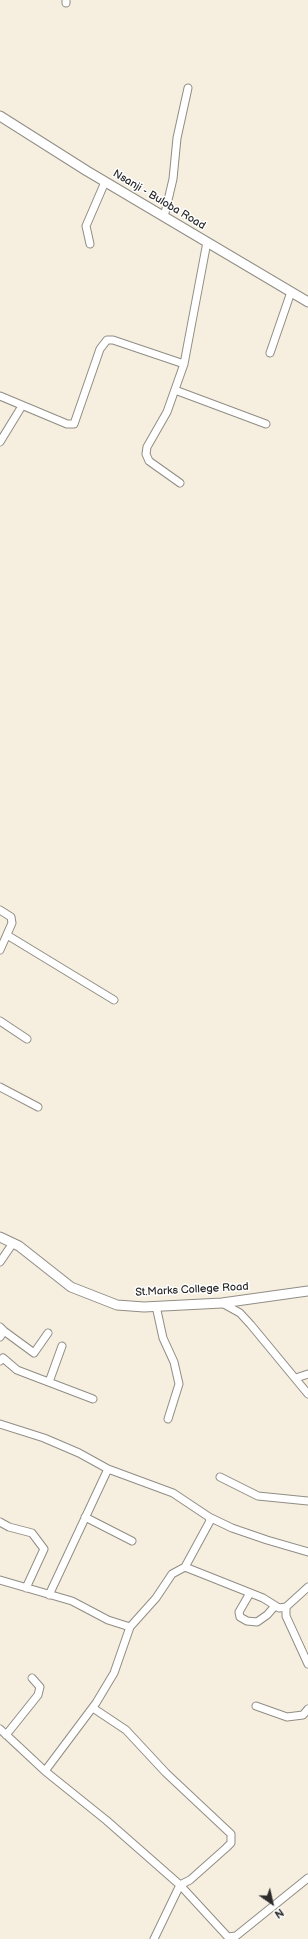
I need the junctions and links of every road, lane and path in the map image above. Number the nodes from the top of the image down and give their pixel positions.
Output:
1 (188, 88) dead end
2 (0, 116) edge
3 (105, 182) junction
4 (164, 217) junction
5 (207, 242) junction
6 (90, 244) dead end
7 (291, 292) junction
8 (308, 302) edge
9 (270, 353) dead end
10 (184, 364) junction
11 (175, 390) junction
12 (0, 396) edge
13 (22, 406) junction
14 (266, 424) dead end
15 (0, 442) edge
16 (180, 483) dead end
17 (0, 910) edge
18 (7, 935) junction
19 (0, 950) edge
20 (114, 1000) dead end
21 (0, 1021) edge
22 (27, 1039) dead end
23 (0, 1087) edge
24 (38, 1107) dead end
25 (0, 1236) edge
26 (13, 1243) junction
27 (0, 1262) edge
28 (308, 1291) edge
29 (222, 1302) junction
30 (156, 1306) junction
31 (1, 1332) edge
32 (48, 1333) dead end
33 (62, 1346) dead end
34 (0, 1361) edge
35 (308, 1374) edge
36 (296, 1378) junction
37 (49, 1382) junction
38 (308, 1394) edge
39 (93, 1399) dead end
40 (168, 1419) dead end
41 (0, 1424) edge
42 (108, 1469) junction
43 (220, 1477) dead end
44 (308, 1501) edge
45 (85, 1517) junction
46 (209, 1517) junction
47 (0, 1522) edge
48 (132, 1542) dead end
49 (308, 1552) edge
50 (185, 1566) junction
51 (0, 1580) edge
52 (308, 1587) edge
53 (26, 1588) junction
54 (250, 1593) junction
55 (49, 1595) junction
56 (275, 1606) junction
57 (286, 1607) junction
58 (130, 1627) junction
59 (308, 1664) edge
60 (32, 1678) dead end
61 (256, 1706) dead end
62 (93, 1708) junction
63 (308, 1709) edge
64 (0, 1729) edge
65 (6, 1735) junction
66 (45, 1770) junction
67 (308, 1878) edge
68 (180, 1885) junction
69 (154, 1939) edge

1 - 4 street
2 - 3 main road, Nsanji - Buloba Road
3 - 4 main road, Nsanji - Buloba Road
3 - 6 street
4 - 5 main road, Nsanji - Buloba Road
5 - 7 main road, Nsanji - Buloba Road
5 - 10 street
7 - 8 main road, Nsanji - Buloba Road
7 - 9 street
10 - 11 street
10 - 13 street
11 - 14 street
11 - 16 street
12 - 13 street
13 - 15 street
17 - 18 street
18 - 19 street
18 - 20 street
21 - 22 street
23 - 24 street
25 - 26 main road, St.Marks College Road
26 - 27 street
26 - 30 main road, St.Marks College Road
28 - 29 main road, St.Marks College Road
29 - 30 main road, St.Marks College Road
29 - 36 street
30 - 40 street
31 - 32 street
33 - 37 street
34 - 37 street
35 - 36 street
36 - 38 street
37 - 39 street
41 - 42 street
42 - 45 street
42 - 46 street
43 - 44 street
45 - 48 street
45 - 55 street
46 - 49 street
46 - 50 street
47 - 53 street
50 - 54 street
50 - 58 street
51 - 53 street
52 - 57 street
53 - 55 street
54 - 56 street
54 - 56 street
55 - 58 street
56 - 57 street
57 - 59 street
58 - 62 street
60 - 65 street
61 - 63 street
62 - 66 street
62 - 68 street
64 - 65 street
65 - 66 street
66 - 68 street
67 - 68 street
68 - 69 street

